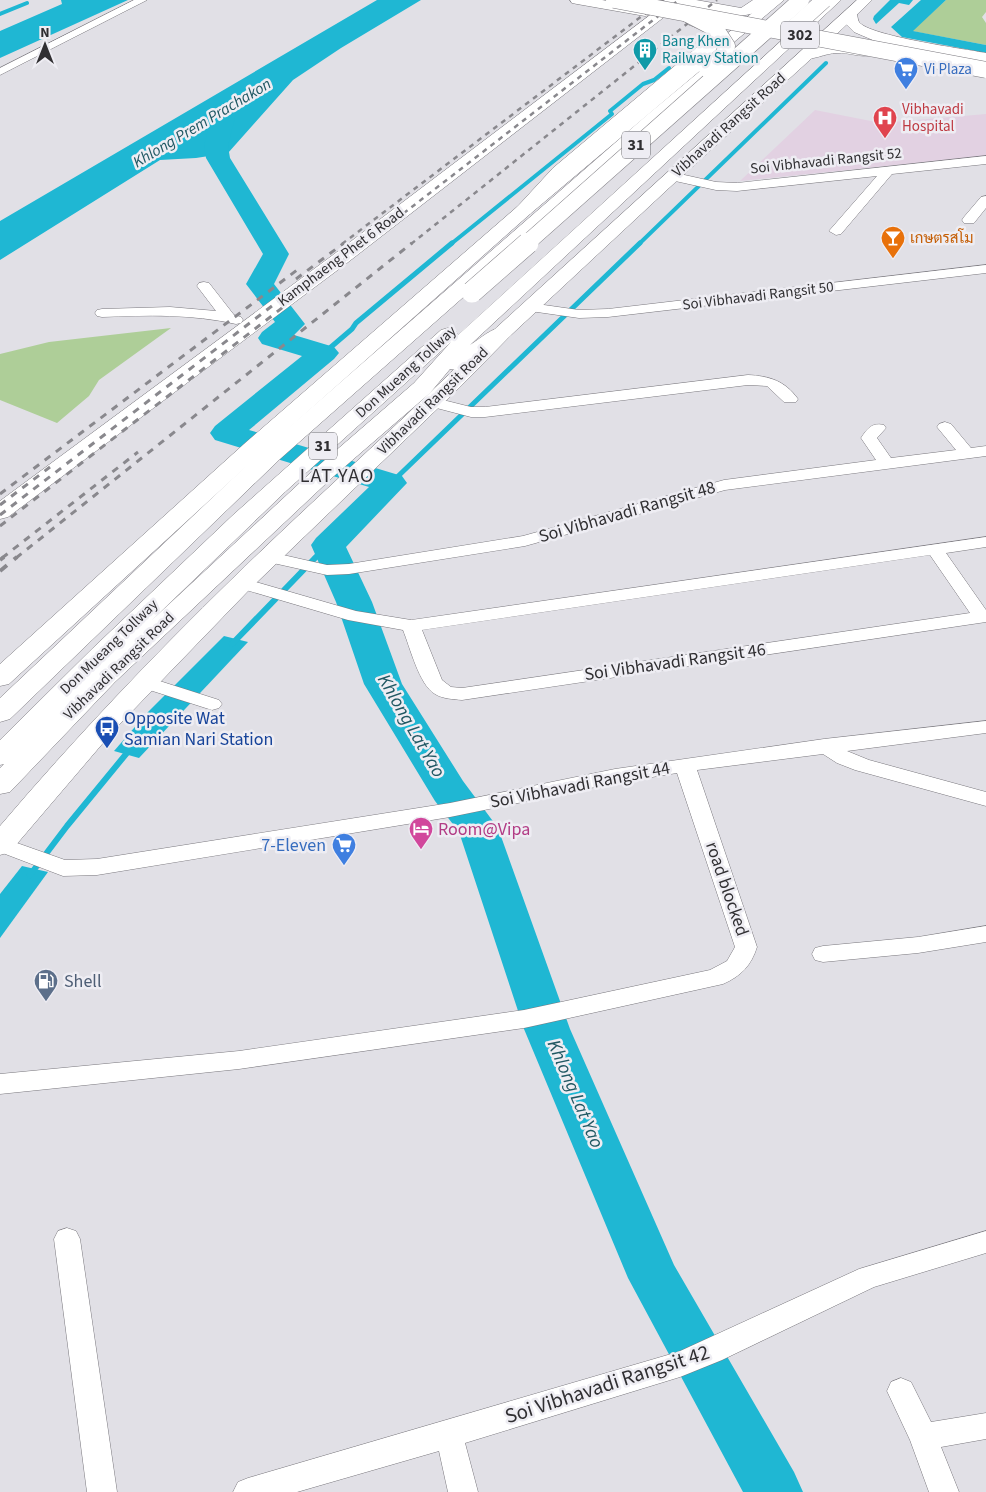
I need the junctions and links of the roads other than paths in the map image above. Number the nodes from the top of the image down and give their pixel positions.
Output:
1 (142, 0) edge
2 (578, 0) edge
3 (612, 0) edge
4 (762, 0) edge
5 (777, 0) edge
6 (794, 0) edge
7 (801, 0) edge
8 (824, 0) edge
9 (834, 0) edge
10 (865, 0) edge
11 (679, 4) edge
12 (651, 7) edge
13 (850, 14) junction
14 (878, 46) junction
15 (807, 55) junction
16 (986, 58) edge
17 (986, 64) edge
18 (986, 70) edge
19 (0, 72) edge
20 (986, 74) edge
21 (986, 160) edge
22 (889, 170) junction
23 (671, 176) junction
24 (986, 200) edge
25 (524, 210) junction
26 (969, 220) dead end
27 (836, 232) dead end
28 (985, 270) edge
29 (204, 286) dead end
30 (472, 292) junction
31 (530, 307) junction
32 (264, 308) junction
33 (410, 310) junction
34 (102, 313) dead end
35 (233, 319) junction
36 (390, 351) junction
37 (427, 395) junction
38 (790, 399) dead end
39 (945, 427) dead end
40 (878, 428) dead end
41 (269, 445) junction
42 (986, 450) edge
43 (967, 453) junction
44 (886, 463) junction
45 (347, 468) junction
46 (0, 494) edge
47 (0, 512) edge
48 (986, 542) edge
49 (934, 549) junction
50 (270, 556) junction
51 (242, 583) junction
52 (984, 617) edge
53 (411, 626) junction
54 (0, 678) edge
55 (152, 685) junction
56 (208, 702) dead end
57 (0, 713) edge
58 (0, 726) edge
59 (986, 727) edge
60 (824, 746) junction
61 (0, 756) edge
62 (685, 765) junction
63 (0, 785) edge
64 (986, 800) edge
65 (0, 844) edge
66 (986, 934) edge
67 (823, 954) dead end
68 (0, 1084) edge
69 (67, 1239) dead end
70 (986, 1242) edge
71 (901, 1391) dead end
72 (986, 1426) edge
73 (449, 1434) junction
74 (923, 1436) junction
75 (102, 1492) edge
76 (248, 1492) edge
77 (463, 1492) edge
78 (944, 1492) edge

1 - 19 street
2 - 3 main road
2 - 12 main road
3 - 11 main road, 302, bridge
4 - 11 main road
5 - 25 main road, 31
6 - 36 main road, 31
7 - 30 main road, Don Mueang Tollway / 31, bridge
8 - 61 main road, Don Mueang Tollway / 31, bridge
9 - 37 main road, Vibhavadi Rangsit Road / 31
10 - 13 main road, Vibhavadi Rangsit Road / 31
11 - 12 main road, Kamphaeng Phet 6 Road
11 - 18 main road, 302, bridge
11 - 30 main road, bridge
12 - 17 main road, 302, bridge
12 - 25 main road
12 - 32 main road, Kamphaeng Phet 6 Road
13 - 14 main road
13 - 15 main road, Vibhavadi Rangsit Road / 31
14 - 15 main road
14 - 16 main road
14 - 20 main road
15 - 23 main road, Vibhavadi Rangsit Road / 31
21 - 22 street, Soi Vibhavadi Rangsit 52
22 - 23 street, Soi Vibhavadi Rangsit 52
22 - 27 street
23 - 31 main road, Vibhavadi Rangsit Road / 31
24 - 26 street
25 - 33 main road, 31
28 - 31 street, Soi Vibhavadi Rangsit 50
29 - 35 street
30 - 58 main road, Don Mueang Tollway / 31
31 - 37 main road, Vibhavadi Rangsit Road / 31
32 - 35 main road, Kamphaeng Phet 6 Road
32 - 47 main road, Kamphaeng Phet 6 Road
33 - 36 main road
33 - 41 main road, 31
34 - 35 street
35 - 46 main road, Kamphaeng Phet 6 Road
36 - 41 main road, 31
37 - 38 street
37 - 45 main road, Vibhavadi Rangsit Road / 31
39 - 43 street
40 - 44 street
41 - 54 main road, 31
41 - 57 main road, 31
42 - 43 street, Soi Vibhavadi Rangsit 48
43 - 44 street, Soi Vibhavadi Rangsit 48
44 - 50 street, Soi Vibhavadi Rangsit 48
45 - 50 main road, Vibhavadi Rangsit Road / 31
45 - 63 main road, Vibhavadi Rangsit Road / 31
48 - 49 street
49 - 52 street, Soi Vibhavadi Rangsit 46
49 - 53 street
50 - 51 main road, Vibhavadi Rangsit Road / 31
51 - 53 street
51 - 55 main road, Vibhavadi Rangsit Road / 31
52 - 53 street, Soi Vibhavadi Rangsit 46
55 - 56 street
55 - 65 main road, Vibhavadi Rangsit Road / 31
59 - 60 street, Soi Vibhavadi Rangsit 44
60 - 62 street, Soi Vibhavadi Rangsit 44
60 - 64 street
62 - 65 street, Soi Vibhavadi Rangsit 44
62 - 68 street, road blocked
66 - 67 street
69 - 75 street
70 - 73 street, Soi Vibhavadi Rangsit 42
71 - 74 street
72 - 74 street
73 - 76 street, Soi Vibhavadi Rangsit 42
73 - 77 street
74 - 78 street

